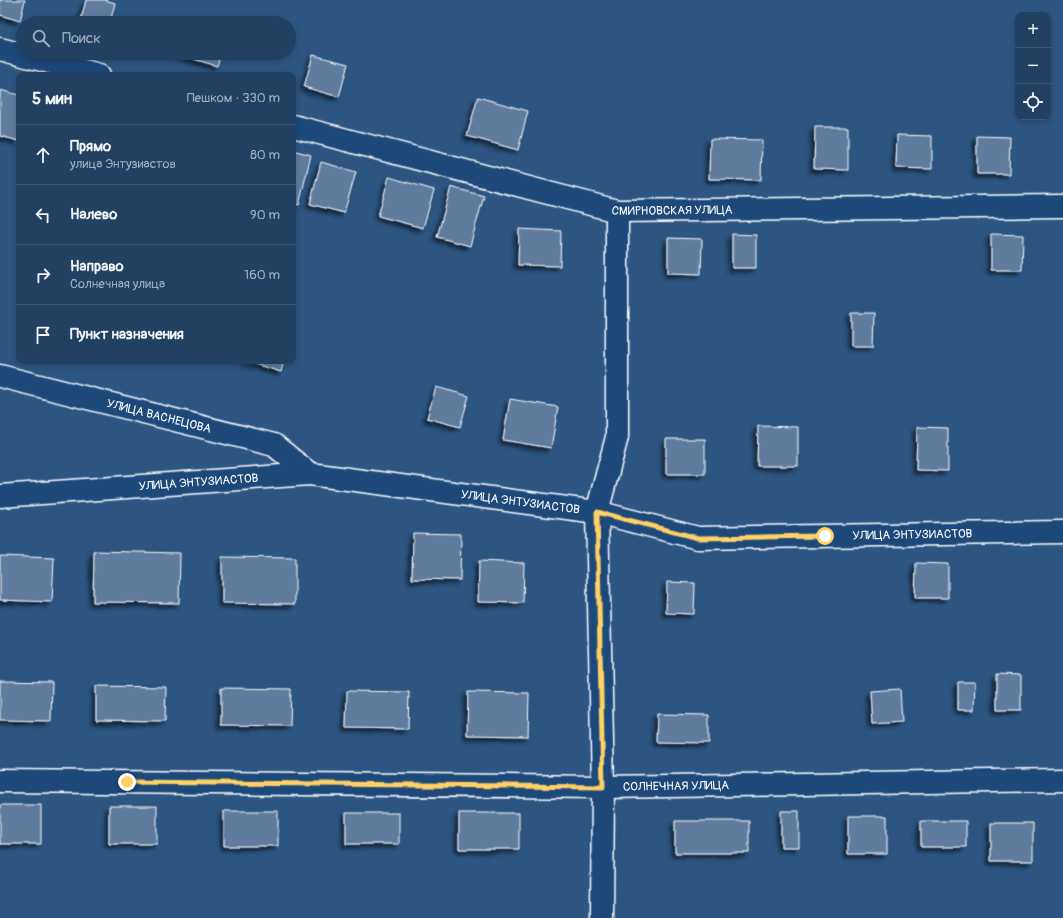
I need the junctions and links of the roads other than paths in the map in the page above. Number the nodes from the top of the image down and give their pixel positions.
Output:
1 (0, 49) edge
2 (16, 53) edge
3 (42, 60) edge
4 (88, 72) edge
5 (296, 127) edge
6 (1063, 206) edge
7 (617, 211) junction
8 (0, 376) edge
9 (310, 474) junction
10 (0, 496) edge
11 (597, 512) junction
12 (1063, 532) edge
13 (1063, 780) edge
14 (0, 781) edge
15 (603, 787) junction
16 (602, 918) edge

1 - 2 street
3 - 4 street
5 - 7 street, СМИРНОВСКАЯ УЛИЦА
6 - 7 street, СМИРНОВСКАЯ УЛИЦА
7 - 11 street
8 - 9 street, УЛИЦА ВАСНЕЦОВА
9 - 10 street, УЛИЦА ЭНТУЗИАСТОВ
9 - 11 street, УЛИЦА ЭНТУЗИАСТОВ
11 - 12 street, УЛИЦА ЭНТУЗИАСТОВ
11 - 15 street
13 - 15 street, СОЛНЕЧНАЯ УЛИЦА
14 - 15 street, СОЛНЕЧНАЯ УЛИЦА
15 - 16 street

